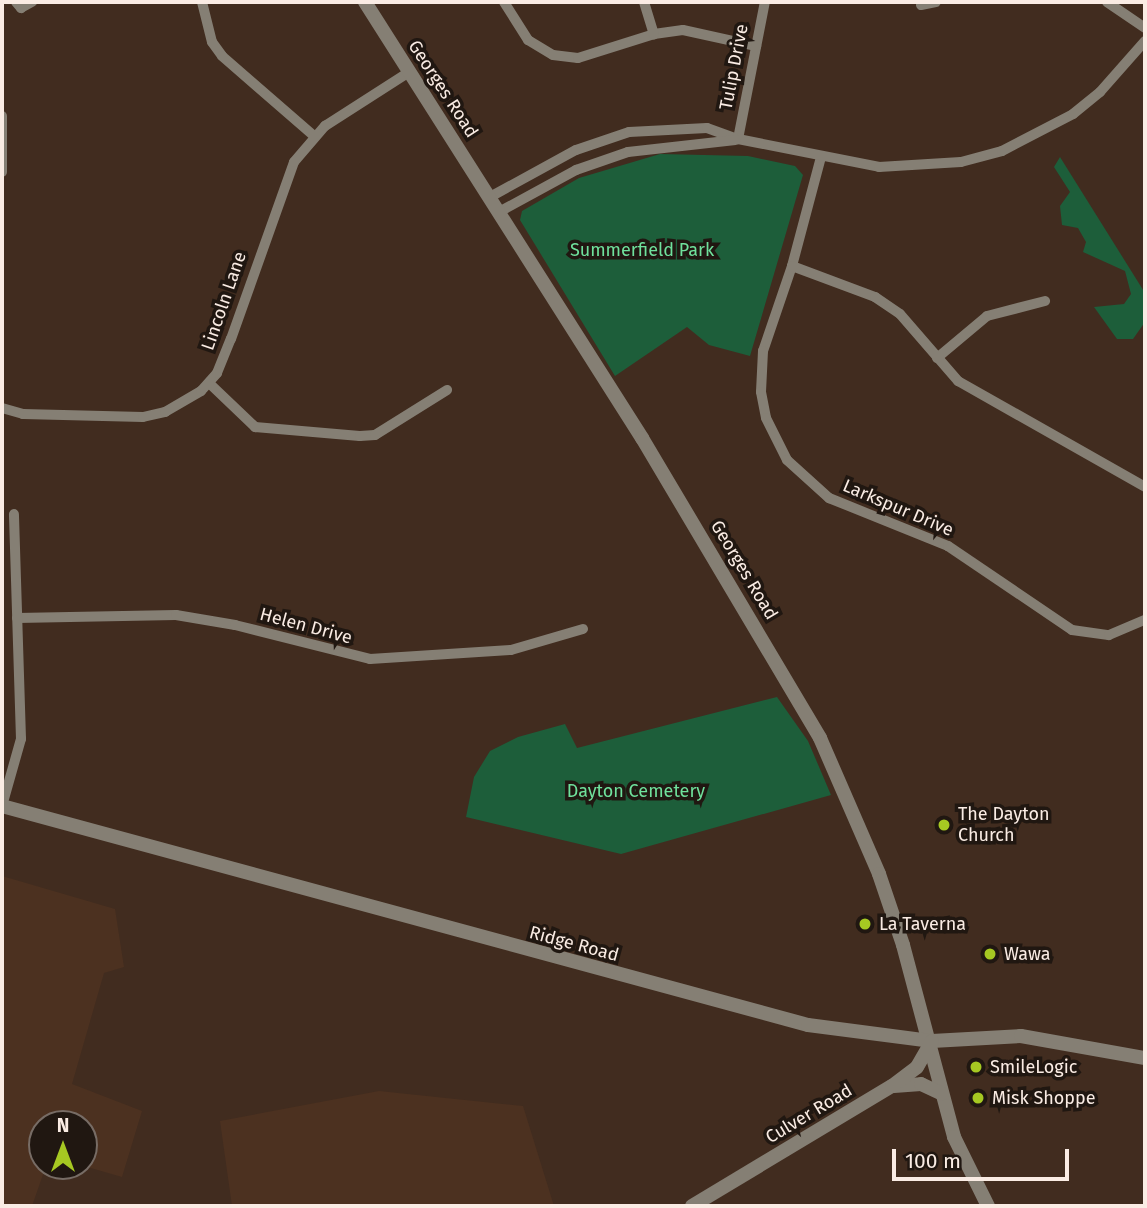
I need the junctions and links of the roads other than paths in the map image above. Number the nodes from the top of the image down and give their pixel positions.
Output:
1 (16, 2) edge
2 (32, 2) edge
3 (202, 2) edge
4 (365, 2) edge
5 (504, 2) edge
6 (644, 2) edge
7 (765, 2) edge
8 (936, 2) edge
9 (1107, 2) edge
10 (921, 5) dead end
11 (1145, 27) edge
12 (654, 33) junction
13 (1145, 41) edge
14 (756, 46) junction
15 (409, 72) junction
16 (2, 116) edge
17 (3, 130) edge
18 (314, 136) junction
19 (737, 139) junction
20 (821, 157) junction
21 (2, 172) edge
22 (490, 197) junction
23 (499, 212) junction
24 (792, 266) junction
25 (1045, 301) dead end
26 (937, 358) junction
27 (209, 383) junction
28 (447, 390) dead end
29 (2, 408) edge
30 (1145, 487) edge
31 (14, 514) dead end
32 (17, 618) junction
33 (1145, 620) edge
34 (583, 629) dead end
35 (2, 806) edge
36 (932, 1041) junction
37 (1145, 1058) edge
38 (892, 1086) junction
39 (942, 1094) junction
40 (702, 1204) edge
41 (988, 1206) edge

1 - 2 street
3 - 18 street
4 - 15 street, Georges Road
5 - 12 street
6 - 12 street
7 - 14 street, Tulip Drive
8 - 10 street
9 - 11 street
12 - 14 street
13 - 20 street
14 - 19 street, Tulip Drive
15 - 18 street, Lincoln Lane
15 - 22 street, Georges Road
16 - 17 street
17 - 21 street
18 - 27 street, Lincoln Lane
19 - 20 street
19 - 22 street
19 - 23 street
20 - 24 street, Larkspur Drive
22 - 23 street, Georges Road
23 - 36 street, Georges Road
24 - 26 street
24 - 33 street, Larkspur Drive
25 - 26 street
26 - 30 street
27 - 28 street
27 - 29 street, Lincoln Lane
31 - 32 street
32 - 34 street, Helen Drive
32 - 35 street
35 - 36 street, Ridge Road
36 - 37 street, Ridge Road
36 - 38 street, Culver Road
36 - 39 street, Georges Road
38 - 39 street
38 - 40 street, Culver Road
39 - 41 street, Georges Road

